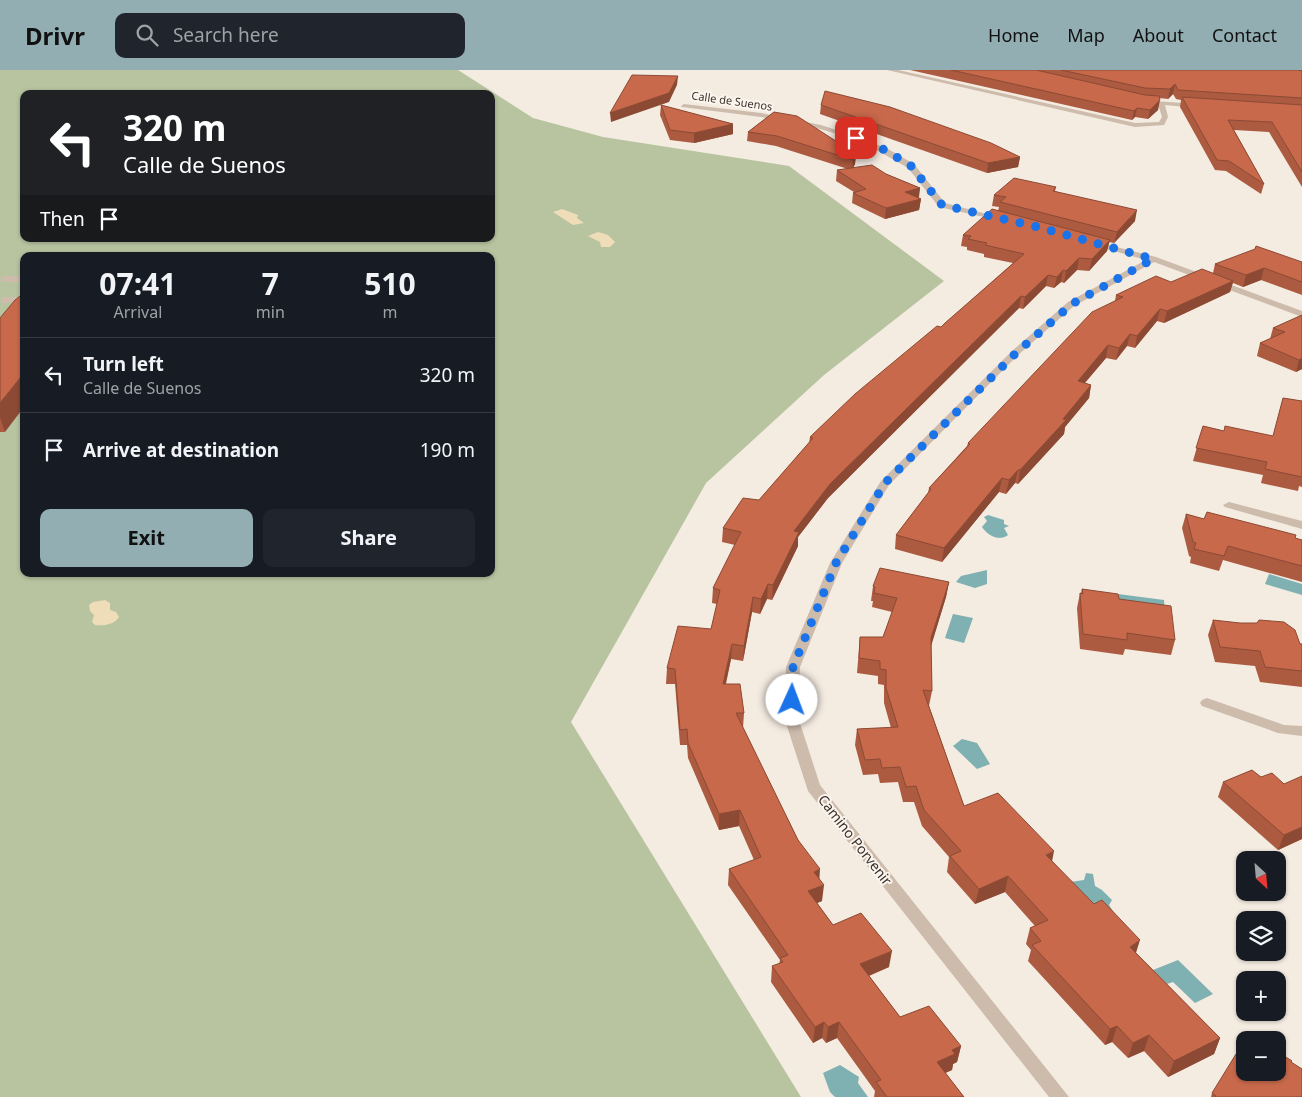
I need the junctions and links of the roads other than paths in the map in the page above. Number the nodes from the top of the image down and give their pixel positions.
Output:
1 (890, 70) edge
2 (1133, 99) edge
3 (1161, 103) junction
4 (684, 106) dead end
5 (1207, 106) edge
6 (1006, 220) edge
7 (1080, 239) edge
8 (1153, 259) junction
9 (4, 278) dead end
10 (20, 279) edge
11 (1, 300) edge
12 (20, 300) edge
13 (1302, 314) edge
14 (1230, 505) dead end
15 (1302, 525) edge
16 (1207, 703) dead end
17 (1302, 731) edge
18 (1060, 1097) edge

1 - 3 street
2 - 3 street
3 - 5 street
4 - 6 street, Calle de Suenos
7 - 8 street
8 - 13 street
8 - 18 street, Camino Porvenir
9 - 10 street
11 - 12 street
14 - 15 street
16 - 17 street

